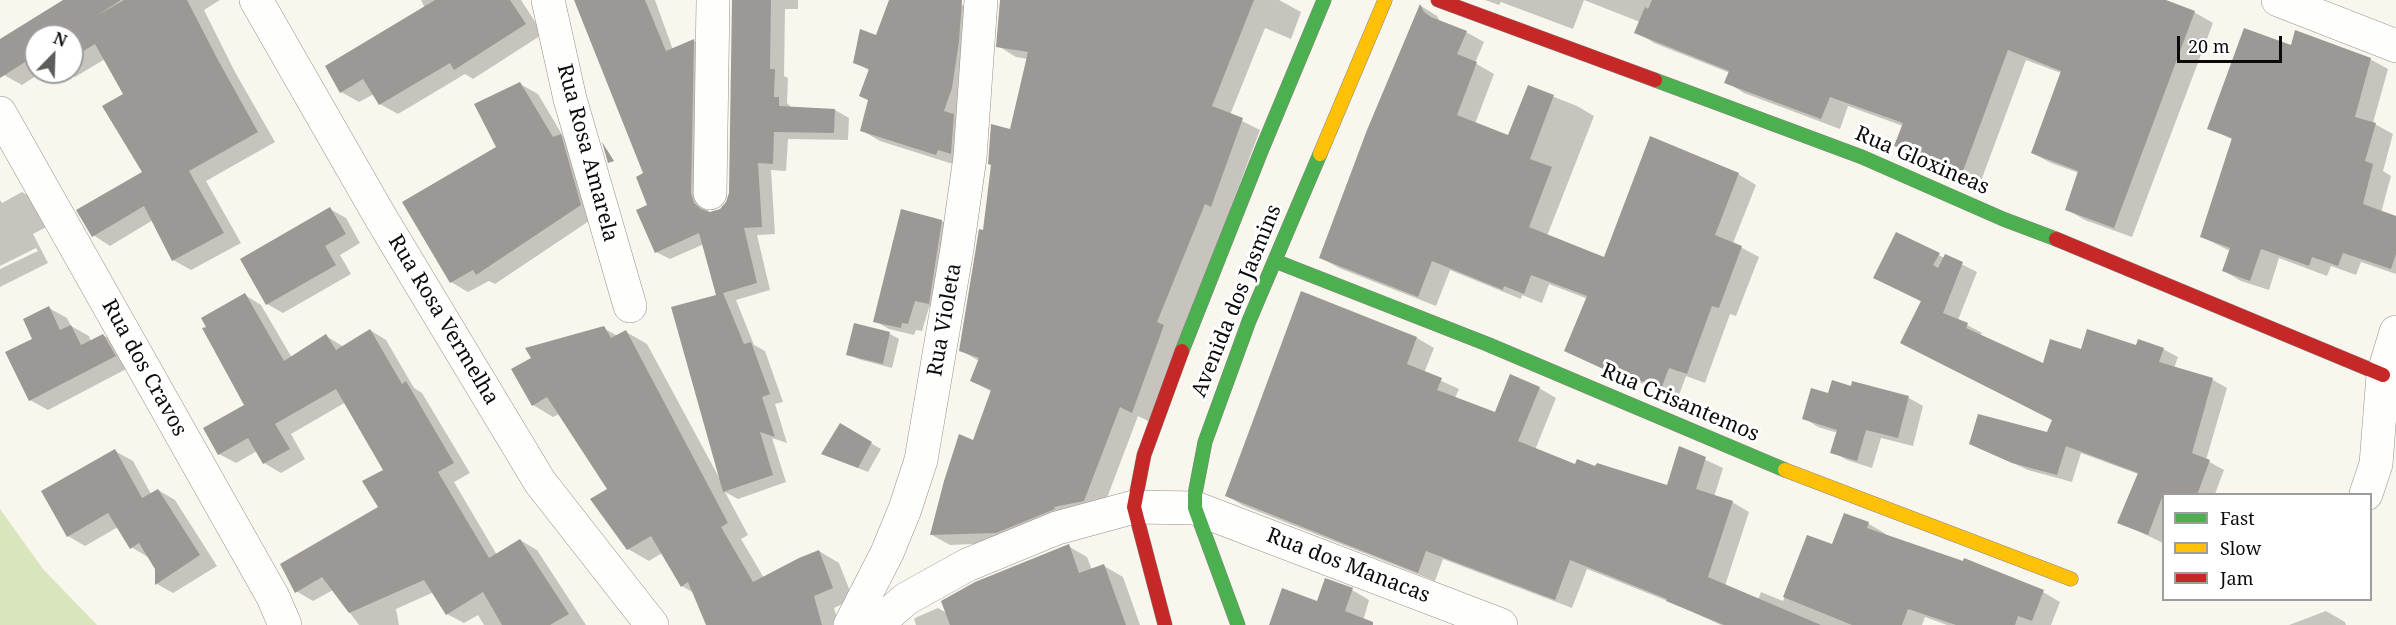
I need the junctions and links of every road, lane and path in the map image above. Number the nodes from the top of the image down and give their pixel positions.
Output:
1 (256, 0) edge
2 (548, 0) edge
3 (713, 0) edge
4 (981, 0) edge
5 (1324, 0) edge
6 (1385, 0) edge
7 (1438, 0) edge
8 (2278, 0) edge
9 (2396, 46) edge
10 (0, 113) edge
11 (710, 193) dead end
12 (1275, 261) junction
13 (630, 306) dead end
14 (2396, 332) edge
15 (2383, 375) junction
16 (2367, 493) edge
17 (1134, 507) junction
18 (1195, 508) junction
19 (2071, 579) dead end
20 (285, 625) edge
21 (652, 625) edge
22 (850, 625) edge
23 (876, 625) edge
24 (1165, 625) edge
25 (1238, 625) edge
26 (1501, 625) edge

1 - 21 street, Rua Rosa Vermelha
2 - 13 street, Rua Rosa Amarela
3 - 11 street
4 - 22 street, Rua Violeta
5 - 17 street, Avenida dos Jasmins
6 - 12 street, Avenida dos Jasmins
7 - 15 street, Rua Gloxineas
8 - 9 street
10 - 20 street, Rua dos Cravos
12 - 18 street, Avenida dos Jasmins
12 - 19 street, Rua Crisantemos
14 - 15 street
15 - 16 street
17 - 18 street, Rua dos Manacas
17 - 23 street, Rua dos Manacas
17 - 24 street, Avenida dos Jasmins
18 - 25 street, Avenida dos Jasmins
18 - 26 street, Rua dos Manacas

